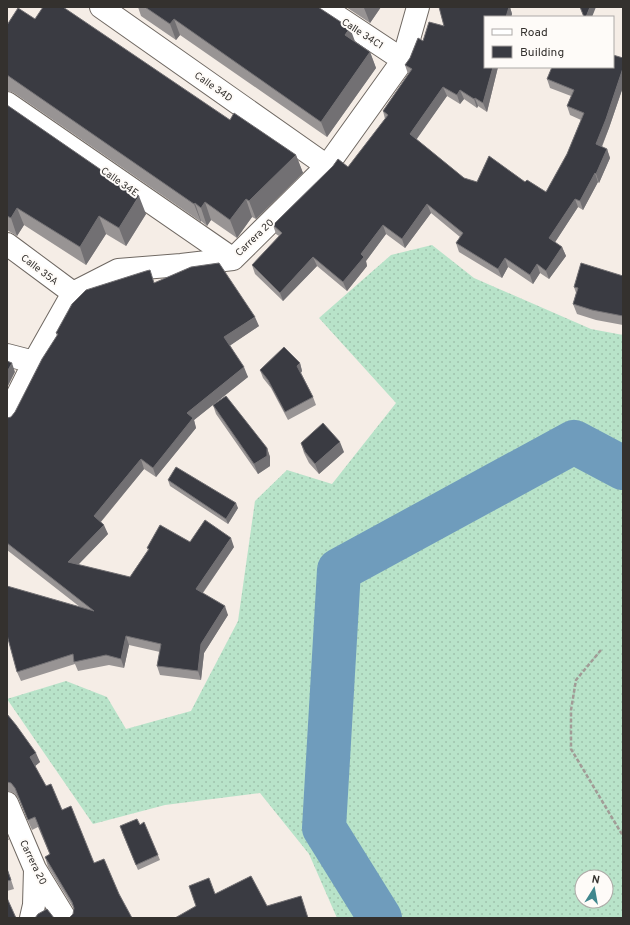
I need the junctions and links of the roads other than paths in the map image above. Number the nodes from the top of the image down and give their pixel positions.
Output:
1 (101, 7) edge
2 (323, 7) edge
3 (418, 7) edge
4 (403, 60) junction
5 (7, 103) edge
6 (327, 166) junction
7 (7, 244) edge
8 (232, 259) junction
9 (73, 294) junction
10 (7, 355) edge
11 (34, 362) junction
12 (7, 416) edge
13 (7, 803) edge
14 (35, 869) junction
15 (31, 918) edge
16 (65, 918) edge

1 - 6 street, Calle 34D
2 - 4 street, Calle 34C1
3 - 4 street, Carrera 20
4 - 6 street, Carrera 20
5 - 8 street, Calle 34E
6 - 8 street, Carrera 20
7 - 9 street, Calle 35A
8 - 9 street, Carrera 20
9 - 11 street
10 - 11 street
11 - 12 street
13 - 14 street, Carrera 20
14 - 15 street
14 - 16 street, Carrera 20

